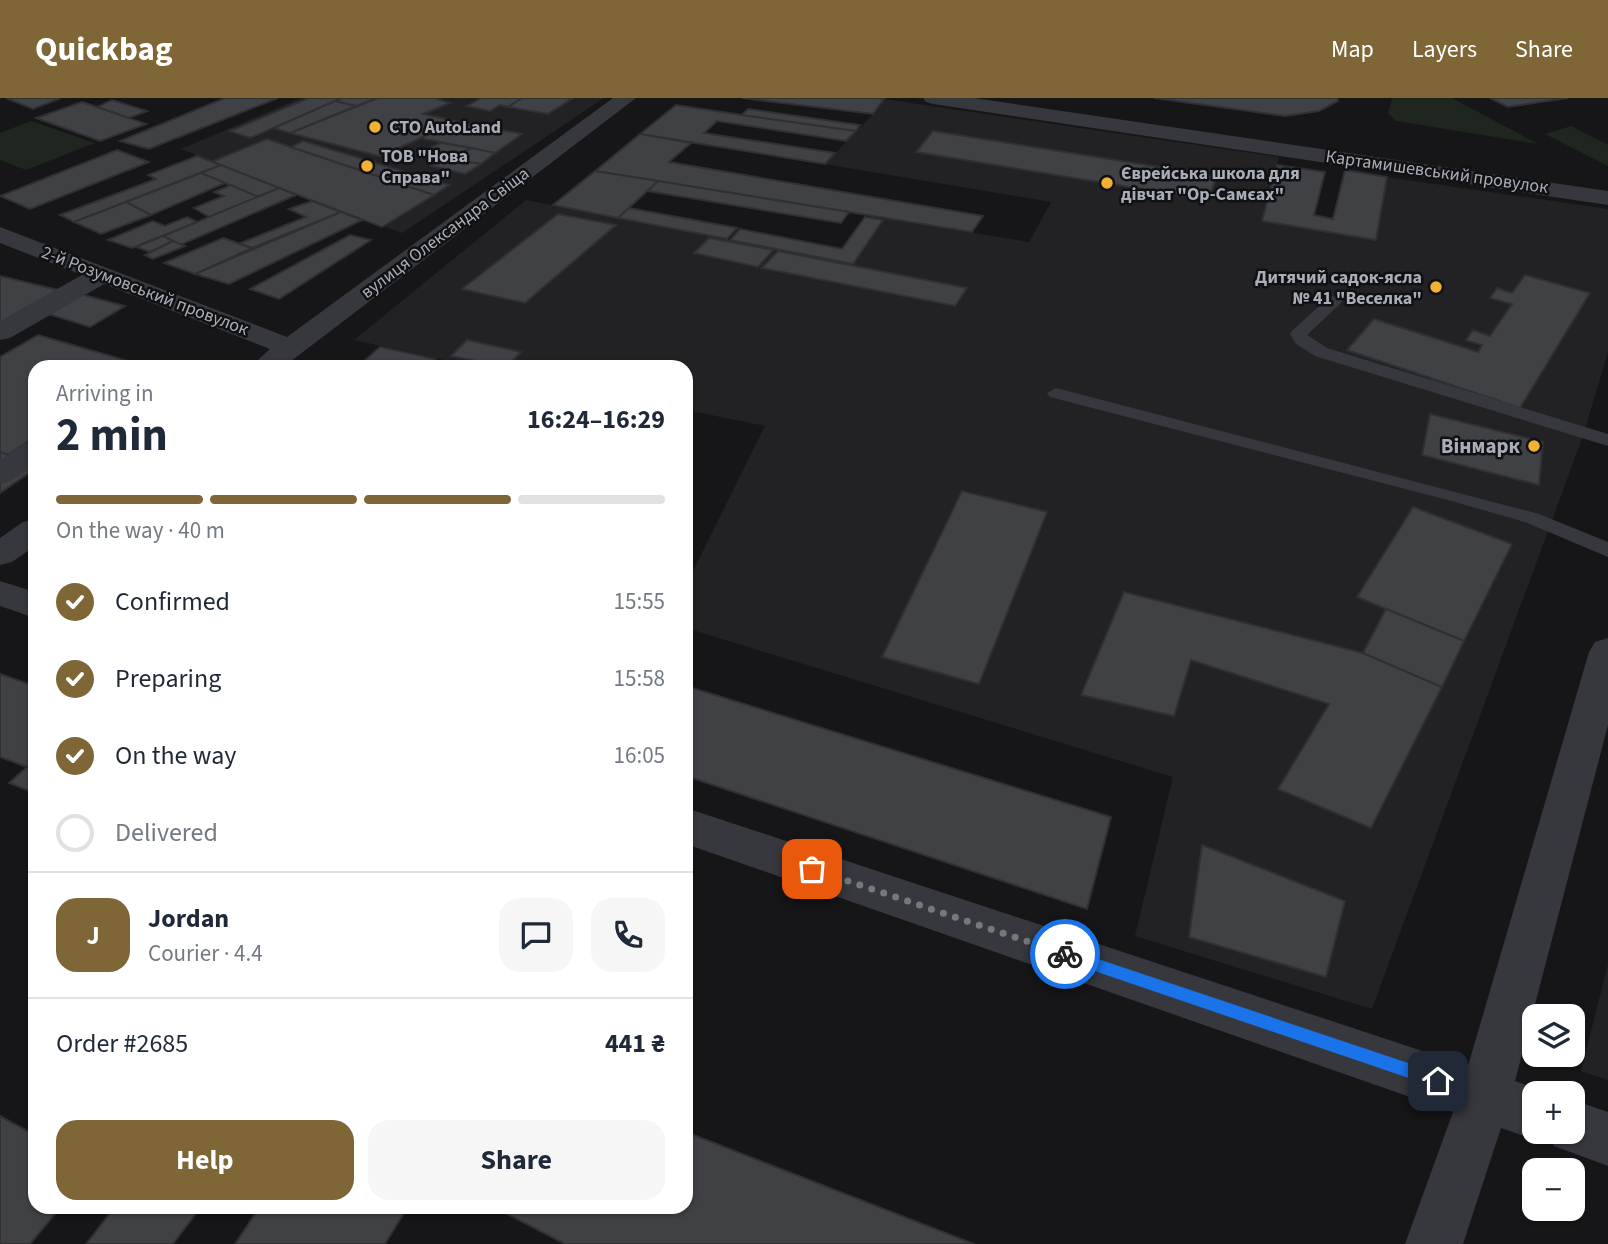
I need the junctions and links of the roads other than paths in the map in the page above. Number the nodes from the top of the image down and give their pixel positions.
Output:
1 (626, 98) edge
2 (933, 98) edge
3 (1608, 198) edge
4 (0, 233) edge
5 (102, 274) junction
6 (1334, 301) dead end
7 (0, 332) edge
8 (291, 348) junction
9 (274, 360) edge
10 (1056, 393) dead end
11 (1608, 440) edge
12 (28, 456) edge
13 (0, 474) edge
14 (28, 535) edge
15 (1608, 550) edge
16 (0, 554) edge
17 (0, 593) edge
18 (28, 603) edge
19 (1608, 652) edge
20 (693, 828) edge
21 (1485, 1097) junction
22 (1522, 1110) edge
23 (1585, 1131) edge
24 (1608, 1139) edge
25 (1434, 1244) edge

1 - 8 street, вулиця Олександра Свіща
2 - 3 street, Картамишевський провулок
4 - 5 street, 2-й Розумовський провулок
5 - 7 street
5 - 8 street, 2-й Розумовський провулок
6 - 11 lane
8 - 9 street, вулиця Олександра Свіща
10 - 15 lane
12 - 13 street
14 - 16 street
17 - 18 street
19 - 21 street
20 - 21 street
21 - 22 street
21 - 25 street
23 - 24 street

